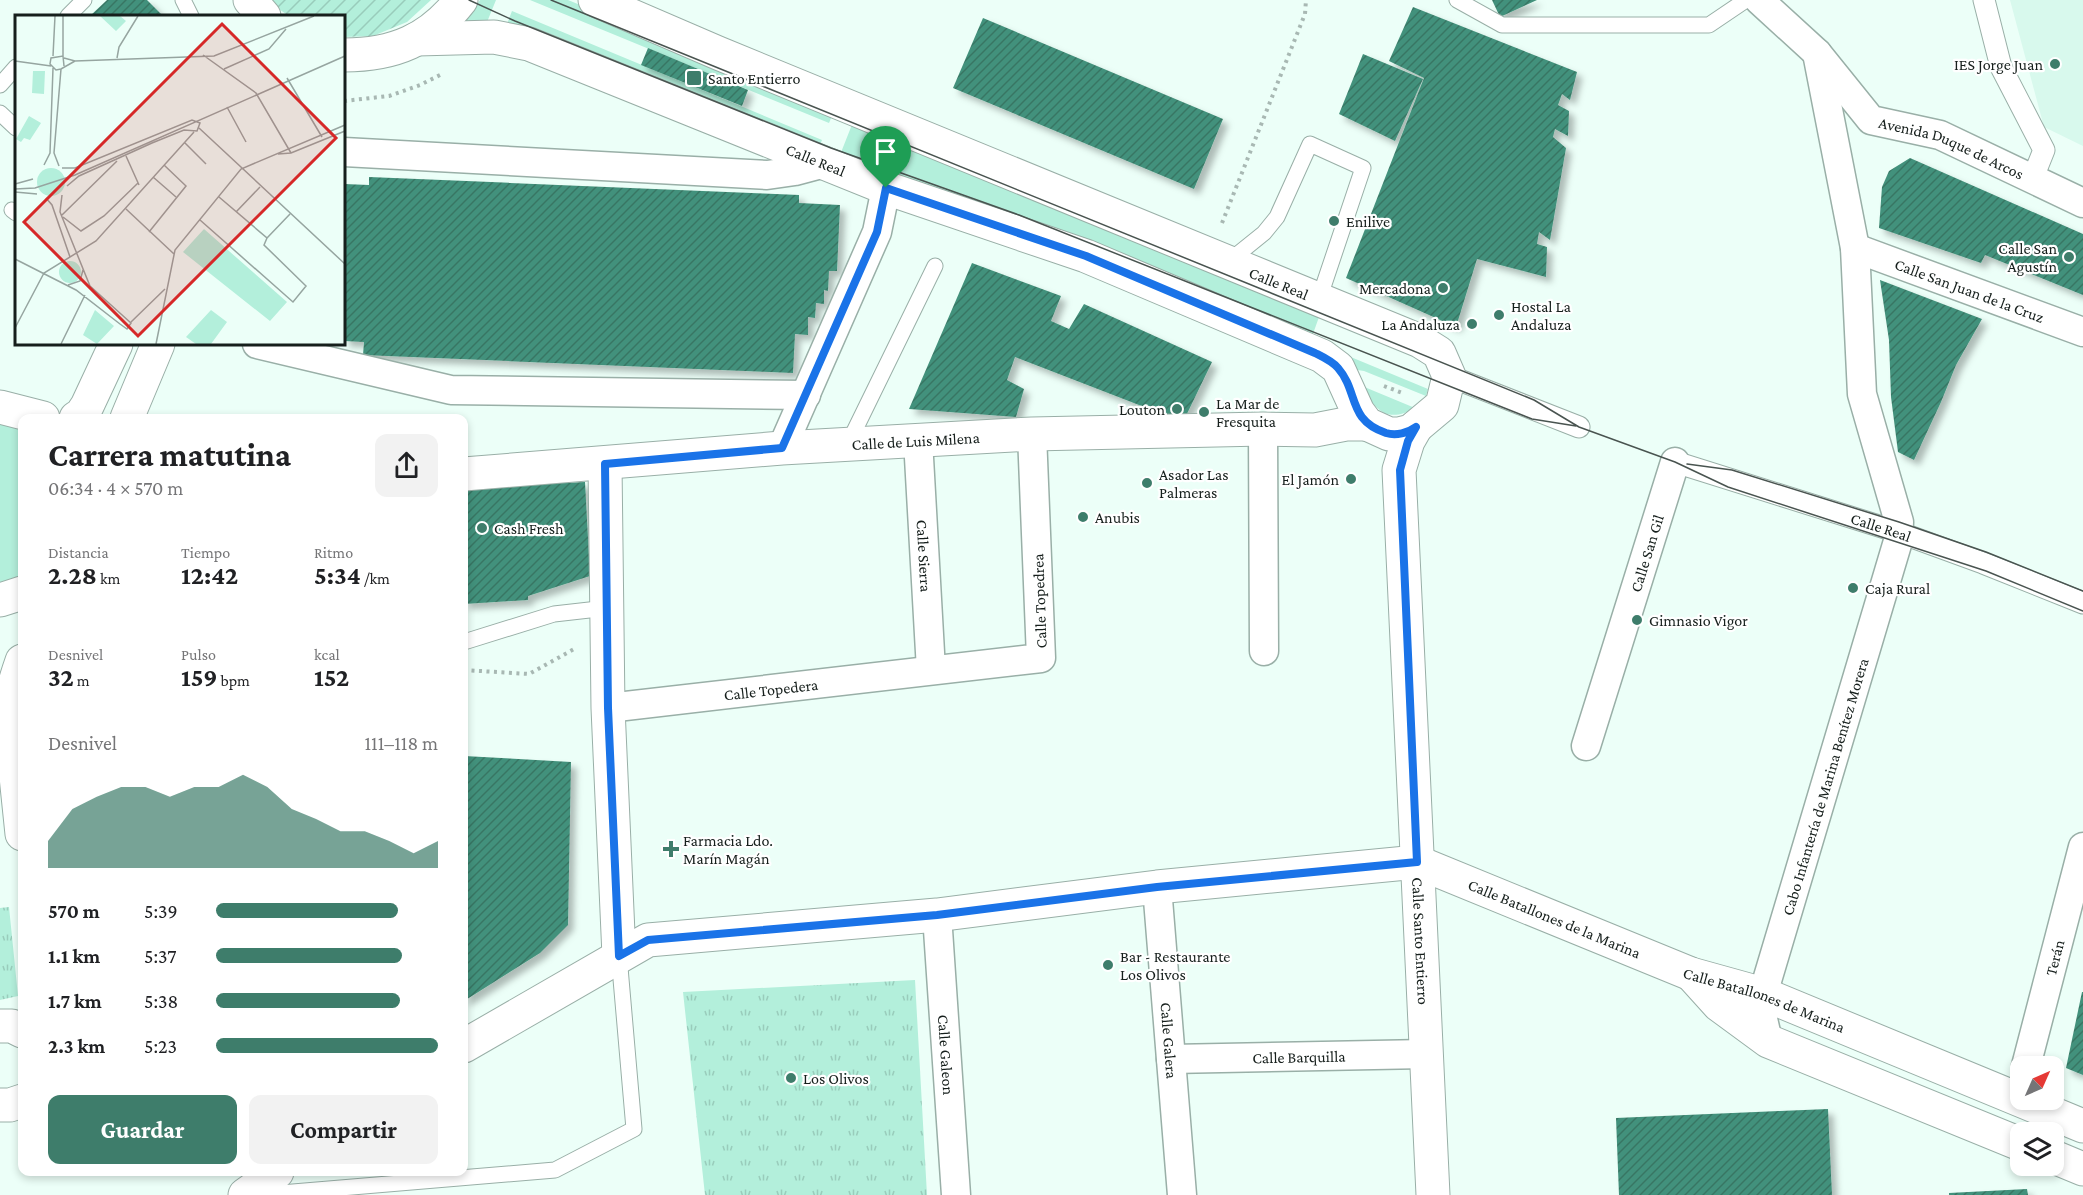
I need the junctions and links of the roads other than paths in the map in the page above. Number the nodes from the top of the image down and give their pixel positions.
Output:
1 (84, 0) edge
2 (183, 0) edge
3 (244, 0) edge
4 (250, 0) edge
5 (461, 0) edge
6 (594, 0) edge
7 (1456, 0) edge
8 (1746, 0) edge
9 (1760, 0) edge
10 (1984, 0) edge
11 (69, 15) edge
12 (190, 15) edge
13 (246, 15) edge
14 (263, 15) edge
15 (417, 39) junction
16 (1817, 53) junction
17 (345, 55) edge
18 (15, 68) edge
19 (0, 85) edge
20 (0, 113) edge
21 (15, 127) edge
22 (345, 152) edge
23 (825, 163) junction
24 (2032, 180) junction
25 (886, 188) junction
26 (2083, 203) edge
27 (1855, 248) junction
28 (1219, 259) junction
29 (934, 266) dead end
30 (1319, 299) junction
31 (2083, 332) edge
32 (116, 345) edge
33 (158, 345) edge
34 (261, 345) edge
35 (1449, 376) junction
36 (806, 395) junction
37 (82, 414) edge
38 (129, 414) edge
39 (1366, 418) junction
40 (1416, 427) junction
41 (1579, 427) dead end
42 (1263, 429) junction
43 (1032, 435) junction
44 (918, 440) junction
45 (848, 444) junction
46 (782, 448) junction
47 (1675, 462) joint
48 (605, 464) junction
49 (1400, 470) junction
50 (468, 474) edge
51 (1898, 532) junction
52 (18, 594) edge
53 (0, 600) edge
54 (2083, 603) edge
55 (607, 619) junction
56 (468, 641) edge
57 (1264, 651) dead end
58 (931, 670) junction
59 (18, 673) edge
60 (608, 708) junction
61 (1586, 746) dead end
62 (18, 762) edge
63 (2083, 847) edge
64 (1417, 862) junction
65 (1157, 887) junction
66 (937, 915) junction
67 (619, 956) junction
68 (1691, 974) junction
69 (1763, 994) junction
70 (0, 1026) edge
71 (18, 1029) edge
72 (1768, 1041) junction
73 (468, 1044) edge
74 (1426, 1054) junction
75 (2029, 1056) edge
76 (1171, 1059) junction
77 (2010, 1090) edge
78 (18, 1102) edge
79 (0, 1105) edge
80 (2051, 1110) edge
81 (2083, 1126) edge
82 (2010, 1139) edge
83 (2064, 1161) edge
84 (2083, 1169) edge
85 (253, 1176) edge
86 (271, 1176) edge
87 (245, 1195) edge
88 (252, 1195) edge
89 (956, 1195) edge
90 (1182, 1195) edge
91 (1433, 1195) edge

1 - 11 lane
2 - 12 lane
3 - 13 street
4 - 14 street
5 - 15 street
6 - 28 street, Calle Real
7 - 8 lane
9 - 16 street, Avenida Duque de Arcos
10 - 24 street
15 - 17 street
15 - 23 street, Calle Real
16 - 24 street, Avenida Duque de Arcos
16 - 27 street
18 - 19 lane
20 - 21 lane
22 - 23 street
23 - 25 street, Calle Real
24 - 26 street, Avenida Duque de Arcos
25 - 36 street
25 - 39 street, Calle Real
27 - 31 street, Calle San Juan de la Cruz
27 - 51 street, Cabo Infantería de Marina Benítez Morera
28 - 30 street, Calle Real
28 - 30 lane
29 - 45 lane
30 - 35 street, Calle Real
32 - 37 street
33 - 38 street
34 - 36 street
35 - 40 street
35 - 41 street
36 - 46 street
39 - 40 street
39 - 42 street, Calle de Luis Milena
39 - 49 street, Calle Real
40 - 49 street
42 - 43 street, Calle de Luis Milena
42 - 57 street
43 - 44 street, Calle de Luis Milena
43 - 58 street, Calle Topedrea
44 - 45 street, Calle de Luis Milena
44 - 58 street, Calle Sierra
45 - 46 street, Calle de Luis Milena
46 - 48 street, Calle de Luis Milena
47 - 51 street, Calle Real
47 - 61 street, Calle San Gil
48 - 50 street, Calle de Luis Milena
48 - 55 street
49 - 64 street, Calle Santo Entierro
51 - 54 street, Calle Real
51 - 69 street, Cabo Infantería de Marina Benítez Morera
52 - 53 street
55 - 56 lane
55 - 60 street
58 - 60 street, Calle Topedera
59 - 62 street
60 - 67 street
63 - 75 street, Terán
64 - 65 street
64 - 68 street, Calle Batallones de la Marina
64 - 74 street, Calle Santo Entierro
65 - 66 street
65 - 76 street, Calle Galera
66 - 67 street
66 - 89 street, Calle Galeon
67 - 73 street
67 - 88 lane
68 - 69 street, Calle Batallones de Marina
68 - 72 street, Calle Batallones de Marina
69 - 72 street, Cabo Infantería de Marina Benítez Morera
69 - 77 street, Calle Batallones de Marina
70 - 71 street
72 - 82 street, Calle Batallones de Marina
74 - 76 street, Calle Barquilla
74 - 91 street, Calle Santo Entierro
76 - 90 street, Calle Galera
78 - 79 street
80 - 81 street, Calle Batallones de Marina
83 - 84 street
85 - 87 street
86 - 87 street

